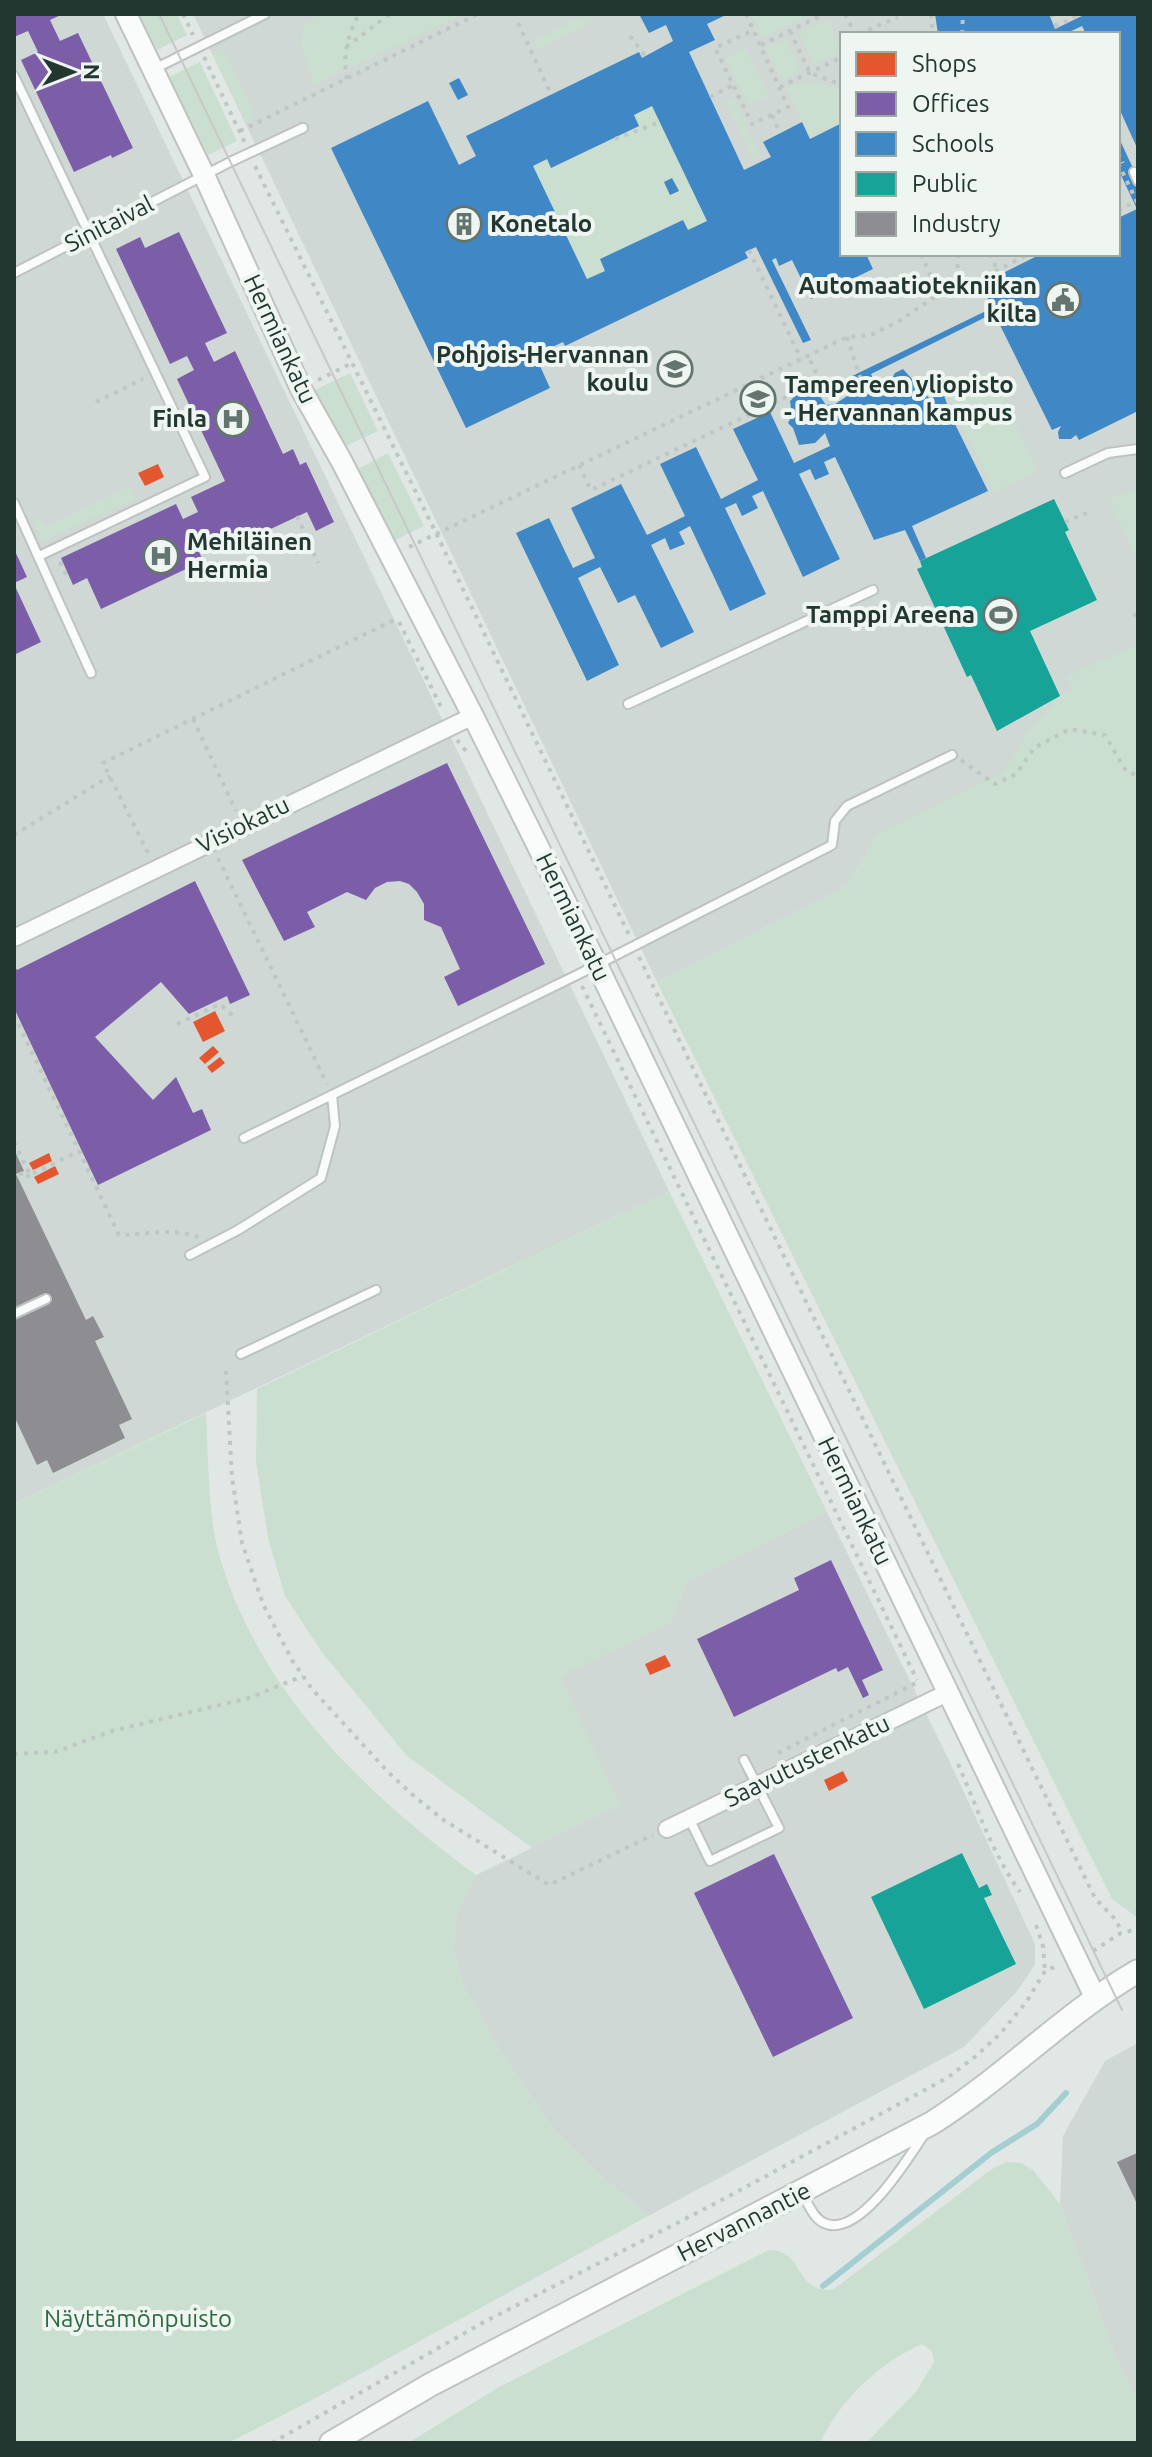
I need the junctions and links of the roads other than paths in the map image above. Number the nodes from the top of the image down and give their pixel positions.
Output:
1 (126, 14) edge
2 (265, 14) edge
3 (153, 70) junction
4 (14, 76) edge
5 (303, 128) dead end
6 (1134, 172) dead end
7 (204, 175) junction
8 (1138, 181) edge
9 (90, 234) junction
10 (14, 273) edge
11 (1138, 449) edge
12 (1065, 473) dead end
13 (14, 503) edge
14 (39, 556) junction
15 (873, 590) dead end
16 (91, 673) dead end
17 (628, 704) dead end
18 (473, 716) junction
19 (952, 755) road end
20 (14, 938) edge
21 (597, 965) junction
22 (332, 1095) junction
23 (244, 1138) dead end
24 (190, 1255) dead end
25 (376, 1290) dead end
26 (46, 1299) dead end
27 (14, 1314) edge
28 (241, 1354) dead end
29 (938, 1697) junction
30 (746, 1764) road end
31 (756, 1785) junction
32 (689, 1818) junction
33 (667, 1829) road end
34 (1138, 1971) edge
35 (1095, 1997) junction
36 (932, 2123) junction
37 (801, 2193) junction
38 (331, 2443) edge

1 - 3 street, Hermiankatu
2 - 3 lane
3 - 7 street, Hermiankatu
4 - 9 lane
5 - 7 lane, Sinitaival
6 - 8 lane
7 - 9 lane, Sinitaival
7 - 18 street, Hermiankatu
9 - 10 lane, Sinitaival
9 - 14 lane
11 - 12 lane
13 - 14 lane
14 - 16 lane
15 - 17 lane
18 - 20 street, Visiokatu
18 - 21 street, Hermiankatu
19 - 21 lane
21 - 22 lane
21 - 29 street, Hermiankatu
22 - 23 lane
22 - 24 lane
25 - 28 lane
26 - 27 lane
29 - 31 street, Saavutustenkatu
29 - 35 street, Hermiankatu
30 - 31 lane
31 - 32 street, Saavutustenkatu
31 - 32 lane
32 - 33 street, Saavutustenkatu
34 - 35 main road, Hervannantie
35 - 36 main road, Hervannantie
36 - 37 main road, Hervannantie
36 - 37 lane
37 - 38 main road, Hervannantie

